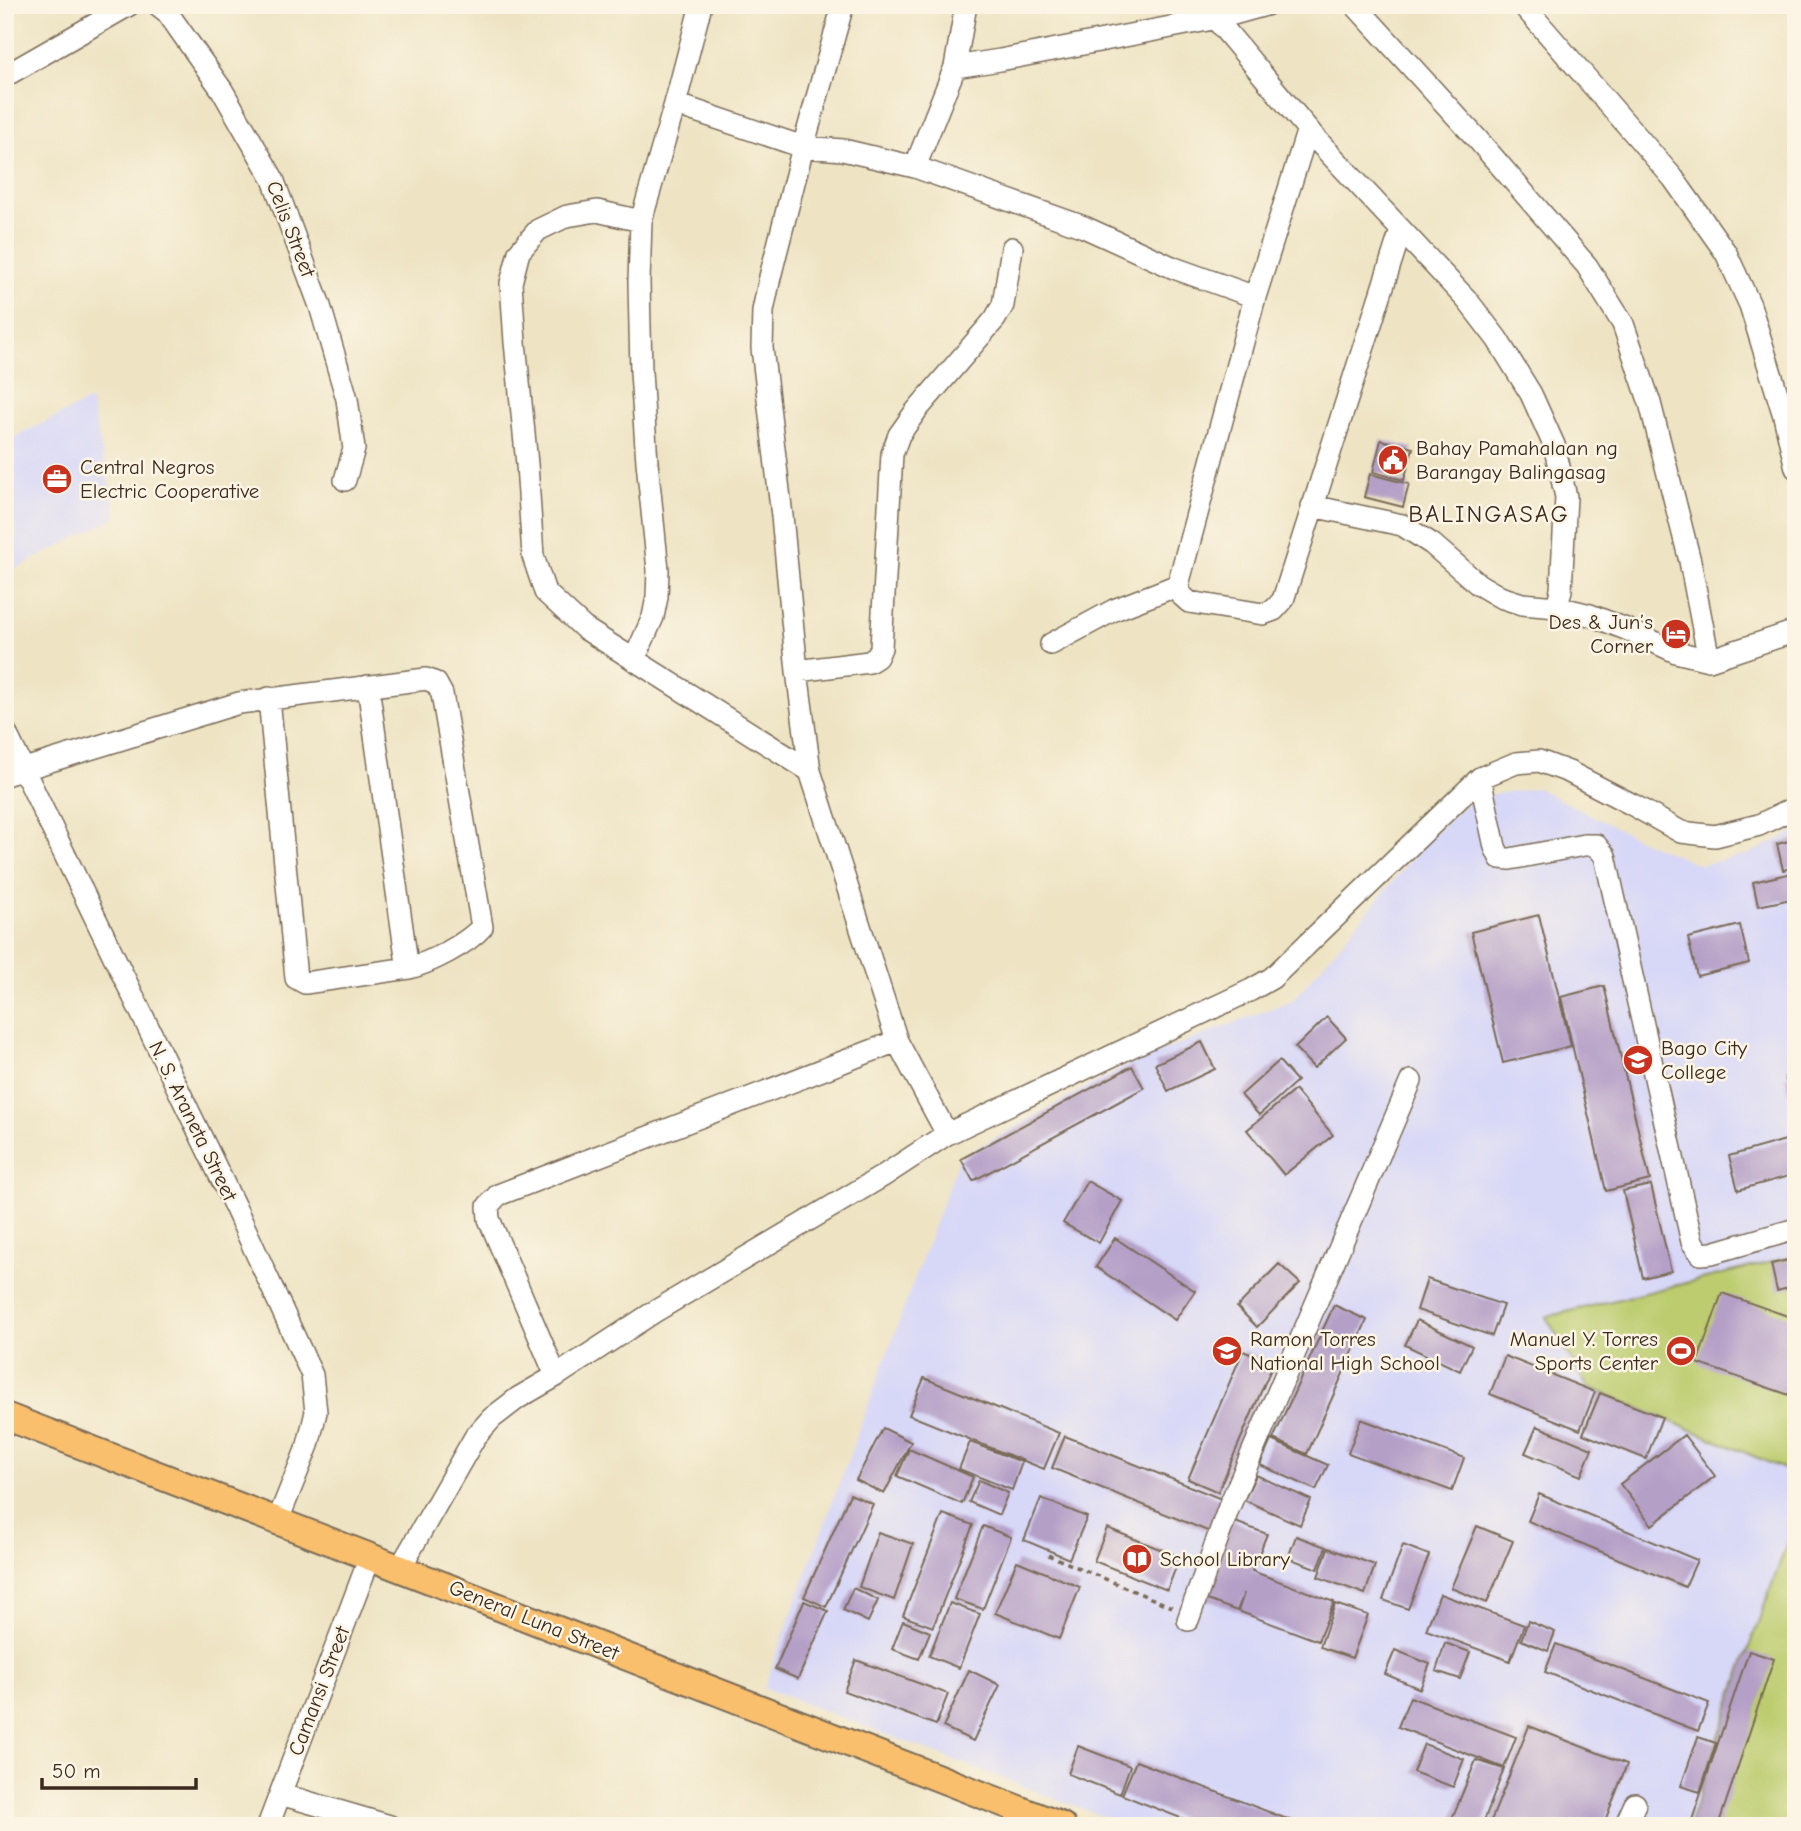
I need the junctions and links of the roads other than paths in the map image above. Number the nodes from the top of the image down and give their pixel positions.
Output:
1 (129, 5) edge
2 (158, 5) edge
3 (701, 5) edge
4 (843, 5) edge
5 (966, 5) edge
6 (1266, 5) edge
7 (1355, 5) edge
8 (1523, 5) edge
9 (1215, 18) junction
10 (956, 67) junction
11 (5, 76) edge
12 (675, 104) junction
13 (1308, 130) junction
14 (803, 148) junction
15 (915, 167) junction
16 (641, 221) junction
17 (1401, 230) junction
18 (1012, 248) dead end
19 (1255, 297) junction
20 (1796, 468) edge
21 (345, 480) dead end
22 (1312, 506) junction
23 (1178, 585) junction
24 (1557, 607) junction
25 (1796, 631) edge
26 (1051, 644) dead end
27 (634, 660) junction
28 (1709, 660) junction
29 (797, 671) junction
30 (368, 686) junction
31 (269, 698) junction
32 (5, 731) edge
33 (810, 771) junction
34 (14, 772) edge
35 (1480, 778) junction
36 (1796, 807) edge
37 (409, 968) junction
38 (897, 1041) junction
39 (1412, 1080) dead end
40 (947, 1134) junction
41 (1796, 1229) edge
42 (556, 1376) junction
43 (5, 1416) edge
44 (278, 1520) junction
45 (370, 1557) junction
46 (400, 1567) junction
47 (1189, 1617) road end
48 (280, 1794) junction
49 (1635, 1804) dead end
50 (268, 1826) edge
51 (390, 1826) edge
52 (1062, 1826) edge
53 (1625, 1826) edge

1 - 11 street
2 - 21 street, Celis Street
3 - 12 street
4 - 14 street
5 - 10 street
6 - 9 street
7 - 28 street
8 - 20 street
9 - 10 street
9 - 13 street
10 - 15 street
12 - 14 street
12 - 16 street
13 - 17 street
13 - 19 street
14 - 15 street
14 - 29 street
15 - 19 street
16 - 27 street
16 - 27 street
17 - 22 street
17 - 24 street
18 - 29 street
19 - 23 street
22 - 23 street
22 - 24 street
23 - 26 street
24 - 28 street
25 - 28 street
27 - 33 street
29 - 33 street
30 - 31 street
30 - 37 street
30 - 37 street
31 - 34 street
31 - 37 street
32 - 34 street, N. S. Araneta Street
33 - 38 street
34 - 44 street, N. S. Araneta Street
35 - 36 street
35 - 40 street
35 - 41 street
38 - 40 street
38 - 42 street
39 - 47 street
40 - 42 street
42 - 46 street
43 - 44 main road, General Luna Street
44 - 45 main road, General Luna Street
45 - 46 main road, General Luna Street
45 - 48 street, Camansi Street
46 - 52 main road, General Luna Street
48 - 50 street, Camansi Street
48 - 51 street
49 - 53 street

